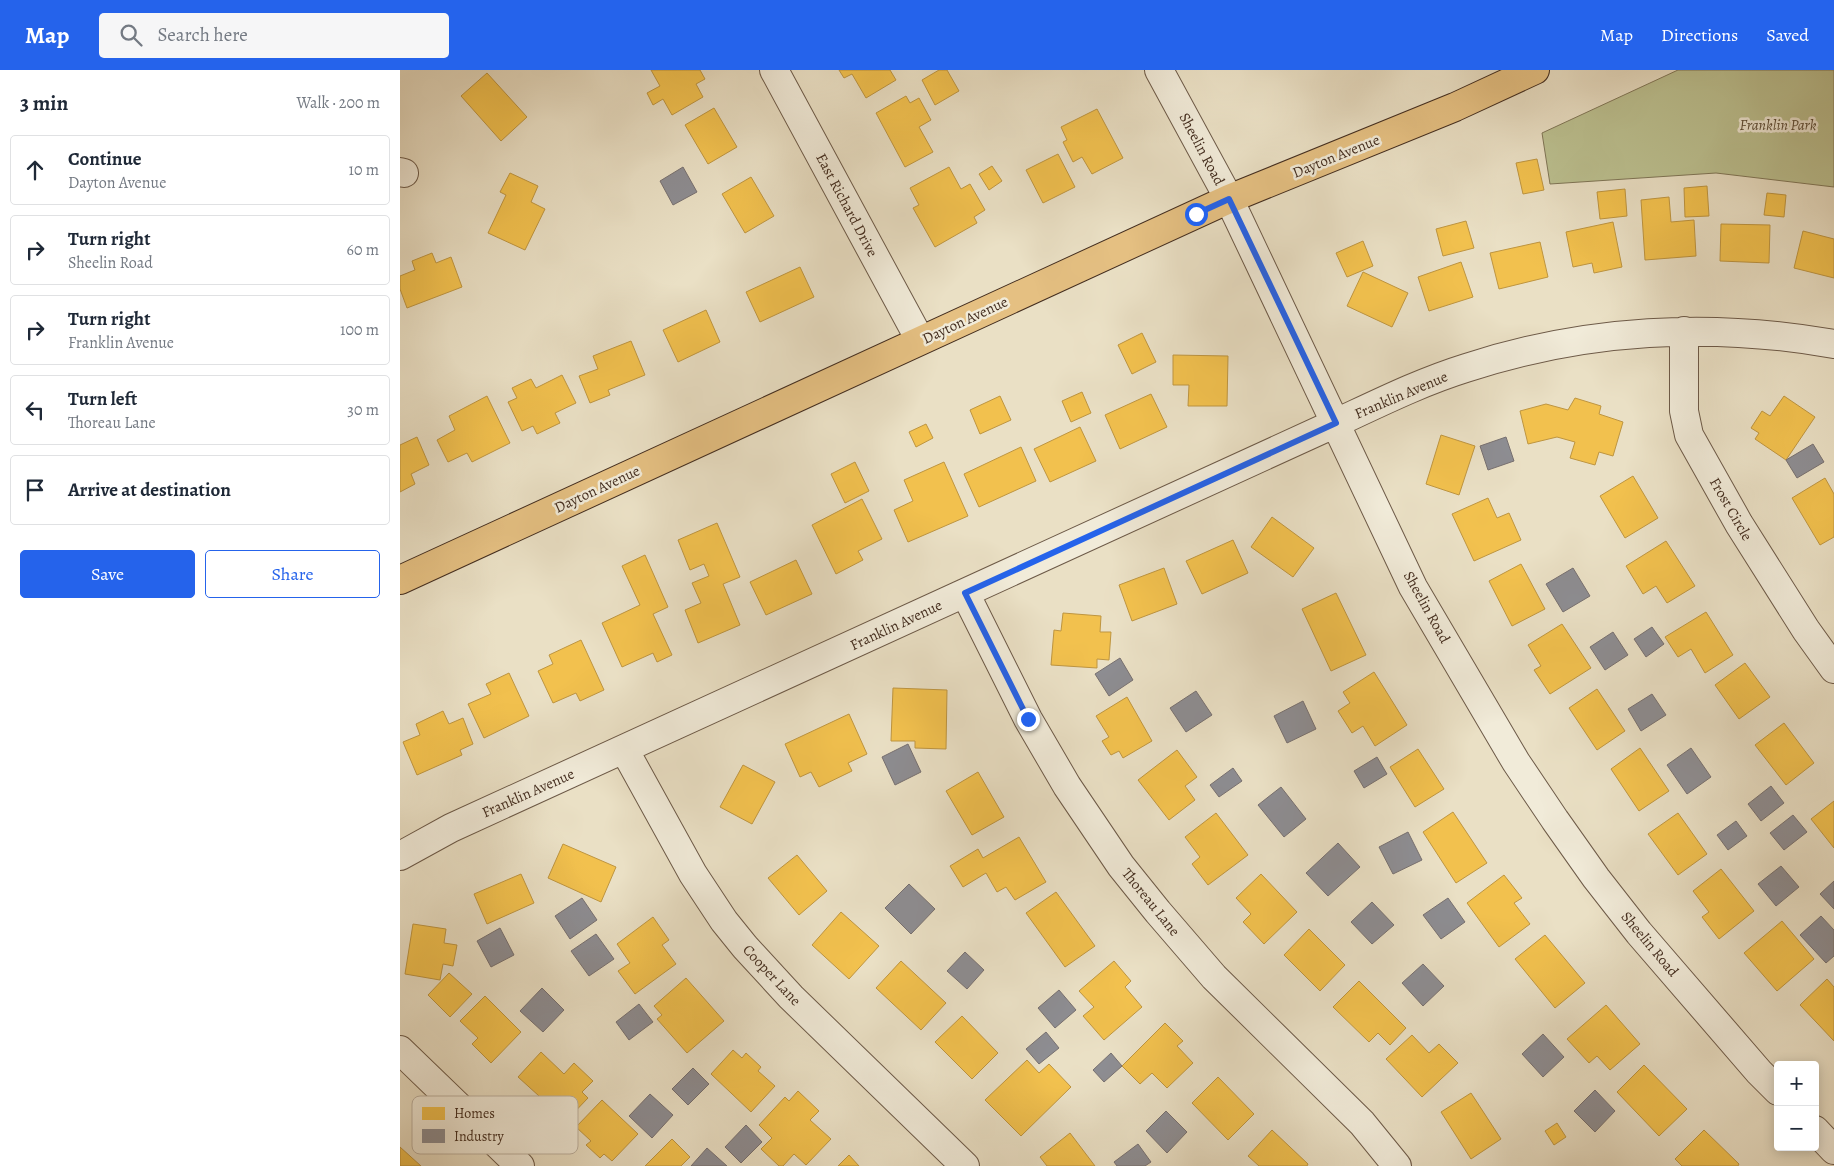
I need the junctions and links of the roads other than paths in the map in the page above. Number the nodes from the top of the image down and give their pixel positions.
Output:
1 (774, 70) edge
2 (1160, 70) edge
3 (1535, 70) edge
4 (1229, 199) junction
5 (1684, 330) junction
6 (920, 340) junction
7 (1834, 344) edge
8 (1336, 423) junction
9 (400, 580) edge
10 (965, 593) junction
11 (1834, 669) edge
12 (624, 749) junction
13 (400, 856) edge
14 (400, 1050) edge
15 (1774, 1087) edge
16 (448, 1096) edge
17 (1819, 1134) edge
18 (1834, 1150) edge
19 (508, 1154) edge
20 (520, 1166) edge
21 (965, 1166) edge
22 (1397, 1166) edge

1 - 6 street, East Richard Drive
2 - 4 street, Sheelin Road
3 - 4 main road, Dayton Avenue
4 - 6 main road, Dayton Avenue
4 - 8 street, Sheelin Road
5 - 7 street, Franklin Avenue
5 - 8 street, Franklin Avenue
5 - 11 street, Frost Circle
6 - 9 main road, Dayton Avenue
8 - 10 street, Franklin Avenue
8 - 15 street, Sheelin Road
10 - 12 street, Franklin Avenue
10 - 22 street, Thoreau Lane
12 - 13 street, Franklin Avenue
12 - 21 street, Cooper Lane
14 - 16 street
17 - 18 street
19 - 20 street

